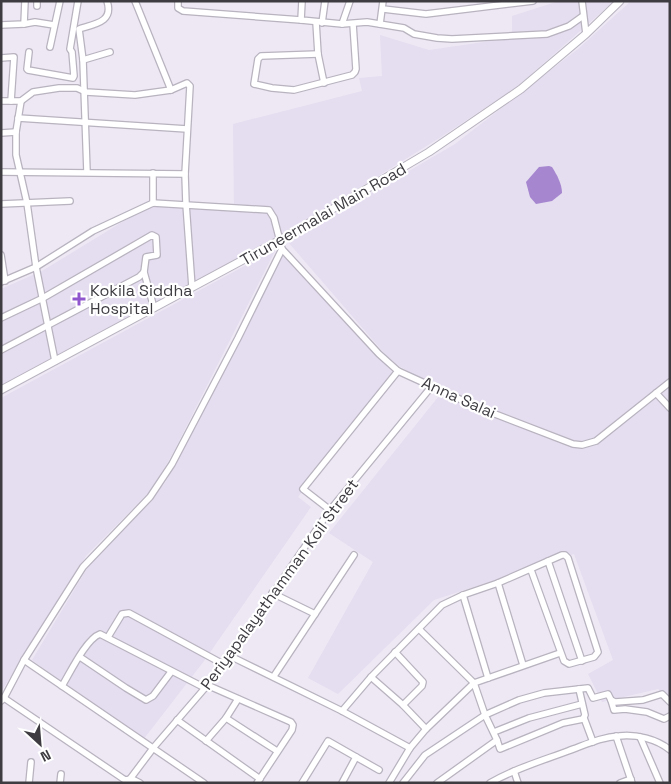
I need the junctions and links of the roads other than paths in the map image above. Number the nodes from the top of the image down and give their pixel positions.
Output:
1 (25, 1) edge
2 (60, 1) edge
3 (78, 1) edge
4 (107, 1) edge
5 (135, 1) edge
6 (178, 1) edge
7 (302, 1) edge
8 (325, 1) edge
9 (350, 1) edge
10 (383, 1) edge
11 (533, 1) edge
12 (582, 1) edge
13 (620, 1) edge
14 (514, 3) edge
15 (612, 5) edge
16 (382, 9) junction
17 (583, 16) junction
18 (301, 20) junction
19 (319, 22) junction
20 (24, 24) junction
21 (342, 24) junction
22 (353, 24) junction
23 (380, 24) junction
24 (1, 25) edge
25 (54, 25) junction
26 (586, 34) junction
27 (50, 47) dead end
28 (29, 52) dead end
29 (110, 52) dead end
30 (318, 54) junction
31 (1, 58) edge
32 (82, 60) junction
33 (324, 83) junction
34 (84, 90) junction
35 (170, 90) junction
36 (1, 101) edge
37 (11, 101) junction
38 (21, 101) junction
39 (18, 118) junction
40 (85, 122) junction
41 (187, 129) junction
42 (16, 132) junction
43 (1, 133) edge
44 (1, 172) edge
45 (87, 172) junction
46 (20, 173) junction
47 (153, 173) junction
48 (185, 174) junction
49 (70, 201) dead end
50 (27, 203) junction
51 (152, 203) junction
52 (1, 204) edge
53 (186, 204) junction
54 (280, 240) junction
55 (282, 249) junction
56 (1, 255) edge
57 (36, 267) junction
58 (144, 272) junction
59 (3, 281) edge
60 (192, 287) junction
61 (43, 298) junction
62 (154, 308) junction
63 (1, 318) edge
64 (48, 325) junction
65 (1, 350) edge
66 (55, 361) junction
67 (398, 371) junction
68 (670, 382) edge
69 (432, 386) junction
70 (1, 390) edge
71 (656, 393) junction
72 (670, 408) edge
73 (330, 510) junction
74 (354, 555) dead end
75 (548, 562) junction
76 (530, 570) junction
77 (498, 584) junction
78 (272, 594) junction
79 (463, 595) junction
80 (315, 614) junction
81 (419, 629) junction
82 (108, 637) junction
83 (396, 652) junction
84 (560, 653) junction
85 (230, 656) junction
86 (80, 657) junction
87 (24, 660) junction
88 (582, 661) junction
89 (223, 664) junction
90 (524, 665) junction
91 (171, 672) junction
92 (274, 676) junction
93 (371, 677) junction
94 (488, 678) junction
95 (474, 683) junction
96 (62, 686) junction
97 (206, 686) junction
98 (579, 689) junction
99 (238, 699) junction
100 (3, 700) edge
101 (611, 700) junction
102 (670, 702) edge
103 (582, 704) junction
104 (403, 705) junction
105 (342, 710) junction
106 (485, 715) junction
107 (670, 716) edge
108 (226, 718) junction
109 (584, 718) junction
110 (177, 720) junction
111 (426, 729) junction
112 (494, 732) junction
113 (616, 736) junction
114 (640, 737) junction
115 (497, 740) junction
116 (206, 741) junction
117 (593, 742) junction
118 (154, 748) junction
119 (410, 748) junction
120 (670, 750) edge
121 (278, 752) junction
122 (356, 757) junction
123 (31, 762) dead end
124 (402, 762) junction
125 (379, 770) dead end
126 (412, 770) junction
127 (514, 771) junction
128 (61, 774) dead end
129 (128, 781) edge
130 (258, 781) edge
131 (632, 781) edge
132 (29, 783) edge
133 (60, 783) edge
134 (140, 783) edge
135 (204, 783) edge
136 (302, 783) edge
137 (342, 783) edge
138 (389, 783) edge
139 (403, 783) edge
140 (437, 783) edge
141 (490, 783) edge
142 (518, 783) edge
143 (620, 783) edge
144 (660, 783) edge

1 - 20 street
2 - 25 street
3 - 28 street
4 - 32 street
5 - 35 street
6 - 18 street
7 - 18 street
8 - 19 street
9 - 21 street
10 - 16 street
11 - 14 street
12 - 17 street
13 - 15 main road, Tiruneermalai Main Road
14 - 16 street
15 - 26 main road, Tiruneermalai Main Road
16 - 23 street
17 - 23 street
17 - 26 street
18 - 19 street
19 - 21 street
19 - 30 street
20 - 24 street
20 - 25 street
21 - 22 street
22 - 23 street
22 - 33 street
25 - 27 street
26 - 54 main road, Tiruneermalai Main Road
29 - 32 street
30 - 33 street
30 - 33 street
31 - 37 street
32 - 34 street
34 - 35 street
34 - 38 street
34 - 40 street
35 - 41 street
36 - 37 street
37 - 38 street
38 - 39 street
39 - 40 street
39 - 42 street
40 - 41 street
40 - 45 street
41 - 48 street
42 - 43 street
42 - 46 street
44 - 46 street
45 - 46 street
45 - 47 street
46 - 50 street
47 - 48 street
47 - 51 street
48 - 53 street
49 - 50 street
50 - 52 street
50 - 57 street
51 - 53 street
51 - 57 street
53 - 54 street
53 - 60 street
54 - 55 street
54 - 60 main road, Tiruneermalai Main Road
55 - 67 street, Anna Salai
55 - 87 street
56 - 59 street
57 - 59 street
57 - 61 street
58 - 61 street
58 - 62 street
58 - 64 street
60 - 62 main road, Tiruneermalai Main Road
61 - 63 street
61 - 64 street
62 - 66 main road, Tiruneermalai Main Road
64 - 65 street
64 - 66 street
66 - 70 main road, Tiruneermalai Main Road
67 - 69 street, Anna Salai
67 - 73 street
68 - 71 street, Anna Salai
69 - 71 street, Anna Salai
69 - 73 street, Periyapalayathamman Koil Street
71 - 72 street
73 - 78 street, Periyapalayathamman Koil Street
74 - 80 street
75 - 76 street
75 - 88 street
75 - 88 street
76 - 77 street
76 - 84 street
77 - 79 street
77 - 90 street
78 - 80 street
78 - 85 street, Periyapalayathamman Koil Street
79 - 81 street
79 - 94 street
80 - 92 street
81 - 83 street
81 - 95 street
82 - 86 street
82 - 89 street
82 - 91 street
83 - 93 street
83 - 104 street
84 - 88 street
84 - 90 street
85 - 89 street, Periyapalayathamman Koil Street
85 - 92 street
86 - 91 street
86 - 96 street
87 - 96 street
87 - 100 street
89 - 97 street, Periyapalayathamman Koil Street
90 - 94 street
91 - 97 street
92 - 105 street
93 - 104 street
93 - 105 street
94 - 95 street
95 - 106 street
95 - 111 street
96 - 118 street
97 - 99 street
97 - 110 street, Periyapalayathamman Koil Street
98 - 101 street
98 - 103 street
98 - 106 street
99 - 108 street
99 - 121 street
100 - 129 street
101 - 102 street
101 - 107 street
103 - 109 street
103 - 112 street
104 - 111 street
105 - 119 street
106 - 112 street
106 - 126 street
108 - 116 street
108 - 121 street
109 - 115 street
109 - 117 street
110 - 116 street
110 - 118 street, Periyapalayathamman Koil Street
111 - 119 street
112 - 115 street
113 - 114 street
113 - 117 street
113 - 131 street
114 - 120 street
114 - 144 street
115 - 140 street
116 - 130 street
117 - 127 street
118 - 129 street, Periyapalayathamman Koil Street
118 - 135 street
119 - 124 street
121 - 130 street
122 - 125 street
122 - 136 street
122 - 137 street
123 - 132 street
124 - 126 street
124 - 138 street
126 - 139 street
127 - 141 street
127 - 142 street
128 - 133 street
129 - 134 street
131 - 143 street

